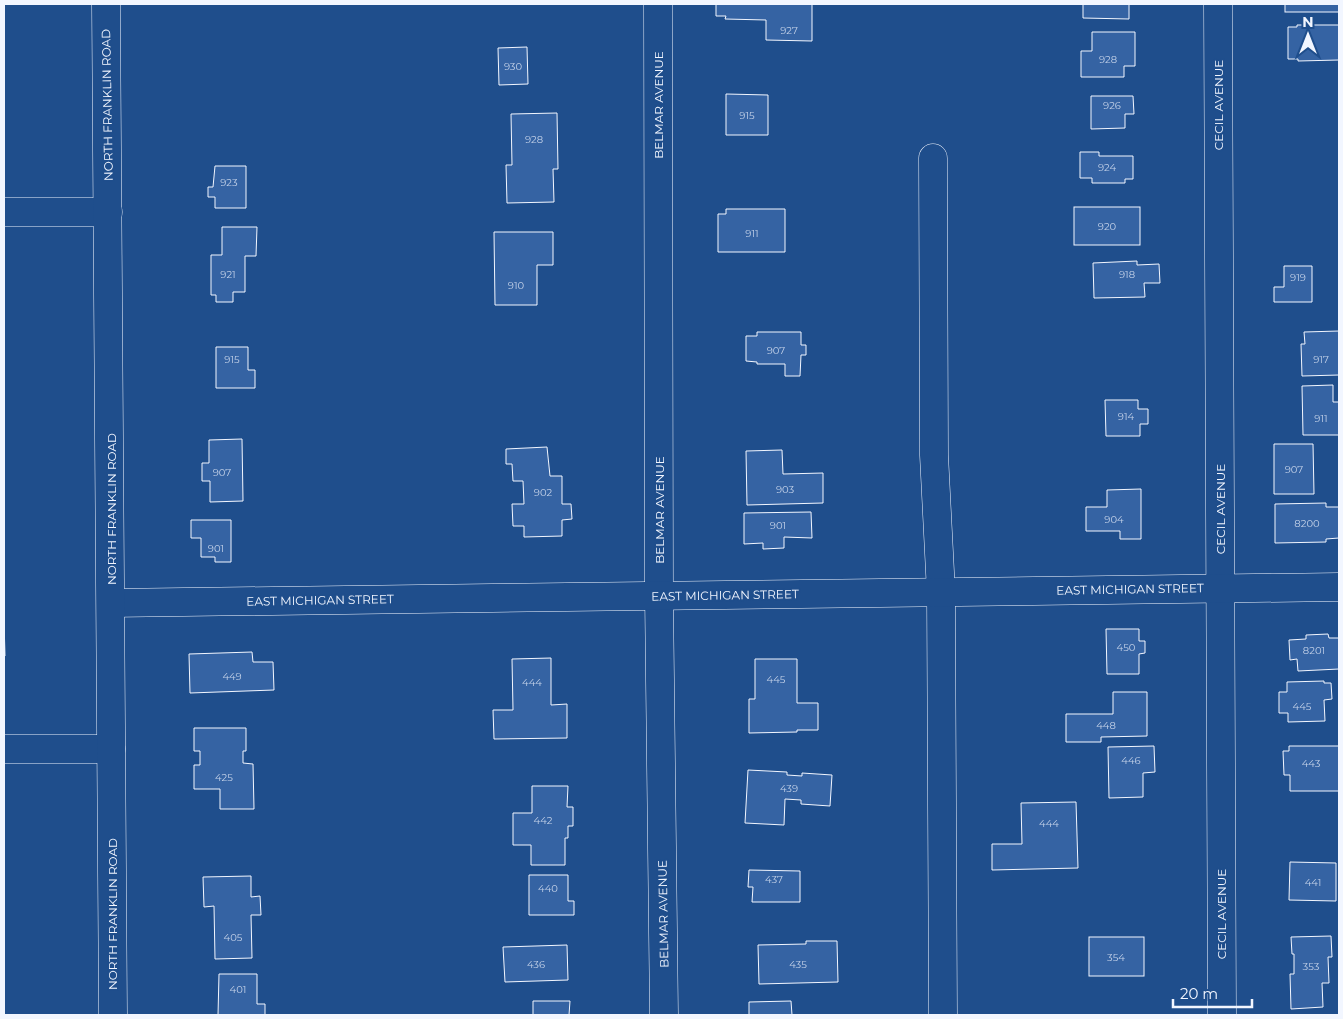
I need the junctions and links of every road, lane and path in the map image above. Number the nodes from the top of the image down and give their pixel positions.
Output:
1 (106, 4) edge
2 (658, 4) edge
3 (1218, 4) edge
4 (933, 158) dead end
5 (4, 212) edge
6 (108, 212) junction
7 (1339, 587) edge
8 (1220, 588) junction
9 (941, 592) junction
10 (659, 596) junction
11 (111, 603) junction
12 (4, 749) edge
13 (111, 749) junction
14 (113, 1015) edge
15 (664, 1015) edge
16 (943, 1015) edge
17 (1222, 1015) edge

1 - 6 street, NORTH FRANKLIN ROAD
2 - 10 street, BELMAR AVENUE
3 - 8 street, CECIL AVENUE
4 - 9 street
5 - 6 street
6 - 11 street, NORTH FRANKLIN ROAD
7 - 8 street, EAST MICHIGAN STREET
8 - 9 street, EAST MICHIGAN STREET
8 - 17 street, CECIL AVENUE
9 - 10 street, EAST MICHIGAN STREET
9 - 16 street
10 - 11 street, EAST MICHIGAN STREET
10 - 15 street, BELMAR AVENUE
11 - 13 street, NORTH FRANKLIN ROAD
12 - 13 street
13 - 14 street, NORTH FRANKLIN ROAD

